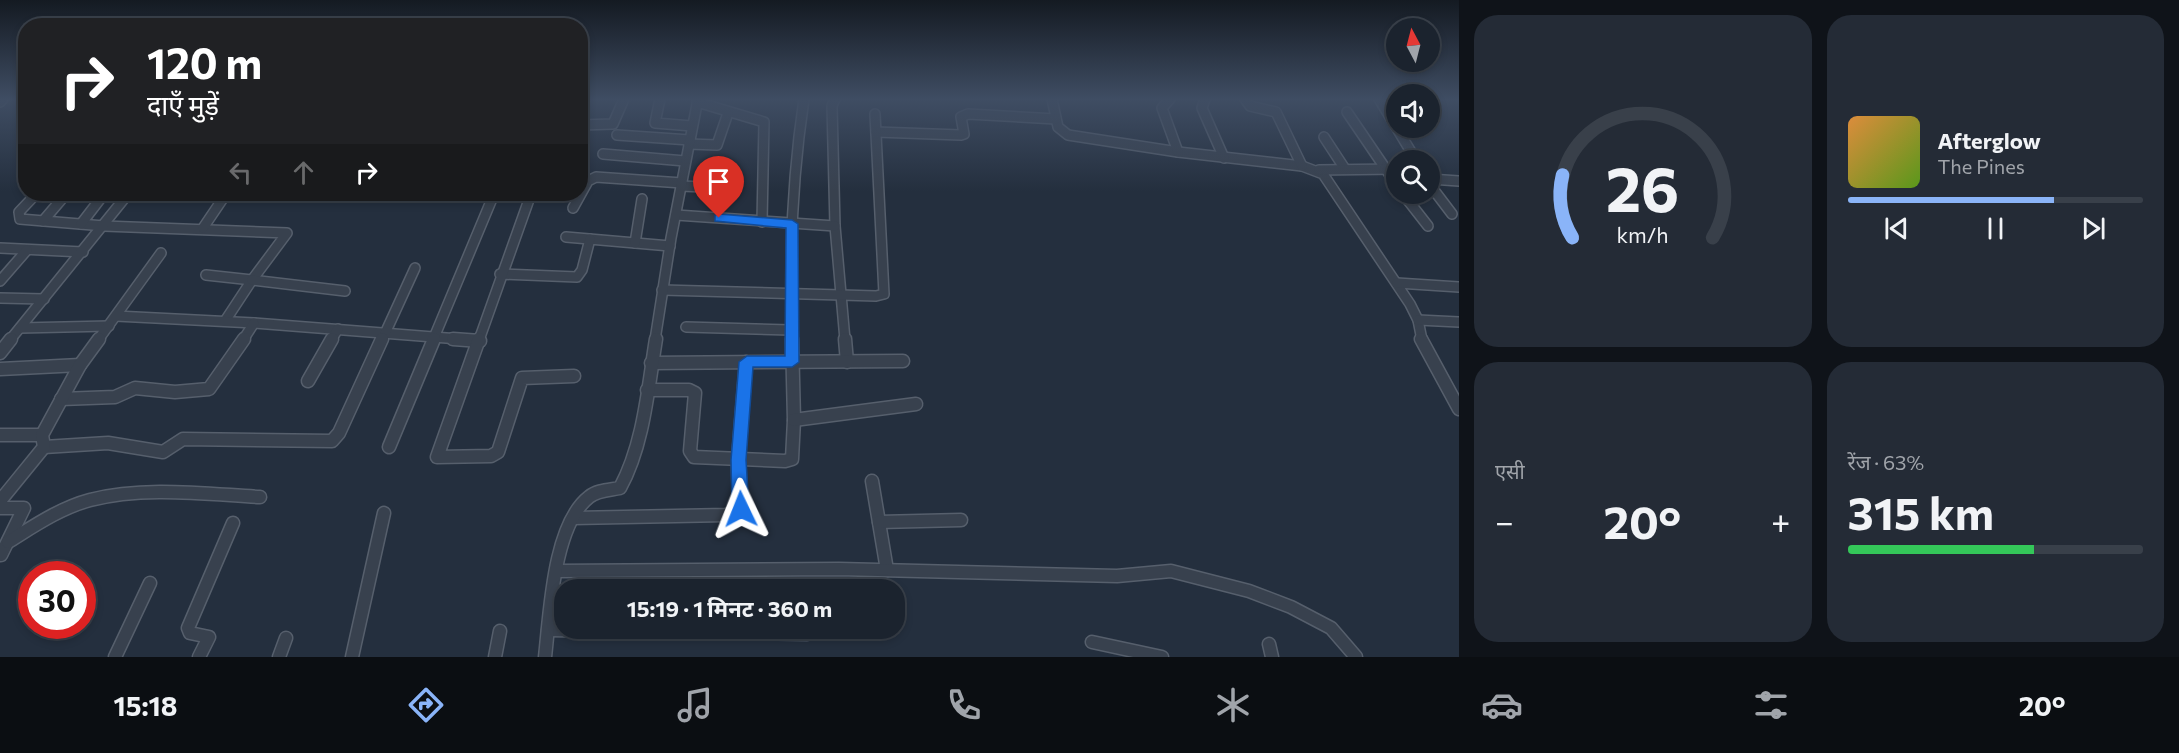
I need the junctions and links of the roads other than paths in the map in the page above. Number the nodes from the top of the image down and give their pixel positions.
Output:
1 (691, 130) edge
2 (722, 130) edge
3 (764, 130) edge
4 (799, 130) edge
5 (833, 130) edge
6 (963, 130) edge
7 (1060, 130) edge
8 (1170, 130) edge
9 (1212, 130) edge
10 (1284, 130) edge
11 (1359, 130) edge
12 (1398, 130) edge
13 (876, 132) joint
14 (617, 135) dead end
15 (1324, 137) dead end
16 (689, 142) junction
17 (1410, 150) edge
18 (1178, 152) junction
19 (603, 154) dead end
20 (1224, 158) junction
21 (686, 161) junction
22 (1302, 166) junction
23 (1346, 168) junction
24 (1384, 168) junction
25 (1319, 170) junction
26 (1386, 171) edge
27 (1440, 180) edge
28 (588, 181) edge
29 (1459, 181) edge
30 (681, 184) junction
31 (727, 188) dead end
32 (1440, 198) edge
33 (642, 199) dead end
34 (30, 201) edge
35 (60, 201) edge
36 (99, 201) edge
37 (123, 201) edge
38 (221, 201) edge
39 (491, 201) edge
40 (528, 201) edge
41 (577, 201) edge
42 (1411, 204) edge
43 (573, 208) dead end
44 (1452, 214) dead end
45 (676, 215) junction
46 (43, 221) junction
47 (762, 222) junction
48 (81, 224) junction
49 (792, 224) junction
50 (104, 226) junction
51 (835, 226) junction
52 (1428, 226) dead end
53 (203, 228) junction
54 (566, 237) dead end
55 (590, 239) junction
56 (634, 243) junction
57 (669, 246) junction
58 (0, 248) edge
59 (27, 250) junction
60 (83, 252) junction
61 (161, 253) dead end
62 (415, 268) dead end
63 (500, 274) junction
64 (206, 275) dead end
65 (252, 280) junction
66 (0, 281) edge
67 (1397, 283) junction
68 (1459, 287) edge
69 (662, 290) junction
70 (345, 291) dead end
71 (791, 295) junction
72 (840, 296) junction
73 (0, 298) edge
74 (44, 299) junction
75 (1418, 320) junction
76 (113, 321) junction
77 (225, 321) junction
78 (1459, 322) edge
79 (254, 323) junction
80 (686, 327) dead end
81 (20, 328) junction
82 (338, 329) junction
83 (790, 330) junction
84 (386, 333) junction
85 (432, 337) junction
86 (480, 341) junction
87 (0, 353) edge
88 (903, 361) dead end
89 (747, 362) junction
90 (792, 362) junction
91 (847, 362) junction
92 (651, 363) junction
93 (80, 365) junction
94 (0, 369) edge
95 (574, 376) dead end
96 (308, 381) dead end
97 (647, 390) junction
98 (61, 399) junction
99 (916, 404) dead end
100 (1459, 409) edge
101 (794, 420) junction
102 (0, 435) edge
103 (42, 435) junction
104 (44, 447) junction
105 (389, 447) dead end
106 (738, 460) junction
107 (872, 481) dead end
108 (260, 497) dead end
109 (0, 501) edge
110 (0, 508) edge
111 (384, 513) dead end
112 (573, 518) junction
113 (961, 520) dead end
114 (879, 522) junction
115 (233, 523) dead end
116 (8, 542) junction
117 (1, 555) edge
118 (887, 570) junction
119 (558, 571) junction
120 (150, 584) dead end
121 (548, 630) junction
122 (554, 630) edge
123 (500, 631) dead end
124 (286, 638) dead end
125 (1092, 642) dead end
126 (115, 657) edge
127 (199, 657) edge
128 (279, 657) edge
129 (352, 657) edge
130 (495, 657) edge
131 (545, 657) edge
132 (1162, 657) edge
133 (1356, 657) edge

1 - 16 street
2 - 16 street
3 - 47 street
4 - 49 street
5 - 51 street
6 - 13 street
7 - 18 street
8 - 18 street
9 - 20 street
10 - 22 street
11 - 24 street
12 - 17 street
13 - 72 street
14 - 16 street
15 - 23 street
16 - 21 street
18 - 20 street
19 - 21 street
20 - 22 street
21 - 30 street
22 - 25 street
23 - 24 street
23 - 25 street
24 - 26 street
25 - 67 street
27 - 29 street
28 - 30 street
30 - 31 street
30 - 45 street
32 - 44 street
33 - 56 street
34 - 46 street
35 - 46 street
36 - 48 street
37 - 50 street
38 - 53 street
39 - 85 street
40 - 63 street
41 - 43 street
42 - 52 street
45 - 47 street
45 - 57 street
46 - 48 street
47 - 49 street
48 - 50 street
49 - 51 street
49 - 71 street
50 - 53 street
50 - 60 street
51 - 72 street
53 - 65 street
54 - 55 street
55 - 56 street
55 - 63 street
56 - 57 street
57 - 69 street
58 - 59 street
59 - 60 street
59 - 66 street
60 - 74 street
61 - 76 street
62 - 84 street
63 - 86 street
64 - 65 street
65 - 70 street
65 - 77 street
67 - 68 street
67 - 75 street
69 - 71 street
69 - 92 street
71 - 72 street
71 - 83 street
72 - 91 street
73 - 74 street
74 - 81 street
75 - 78 street
75 - 100 street
76 - 77 street
76 - 81 street
76 - 93 street
77 - 79 street
79 - 82 street
79 - 98 street
80 - 83 street
81 - 87 street
82 - 84 street
82 - 96 street
83 - 90 street
84 - 85 street
84 - 104 street
85 - 86 street
85 - 105 street
86 - 95 street
88 - 91 street
89 - 90 street
89 - 92 street
89 - 106 street
90 - 91 street
90 - 101 street
92 - 97 street
93 - 94 street
93 - 98 street
97 - 106 street
97 - 112 street
98 - 103 street
99 - 101 street
101 - 106 street
102 - 103 street
103 - 104 street
104 - 109 street
106 - 112 street
107 - 114 street
108 - 116 street
110 - 116 street
111 - 129 street
112 - 119 street
113 - 114 street
114 - 118 street
115 - 127 street
116 - 117 street
118 - 119 street
118 - 133 street
119 - 121 street
120 - 126 street
121 - 122 street
121 - 131 street
123 - 130 street
124 - 128 street
125 - 132 street

